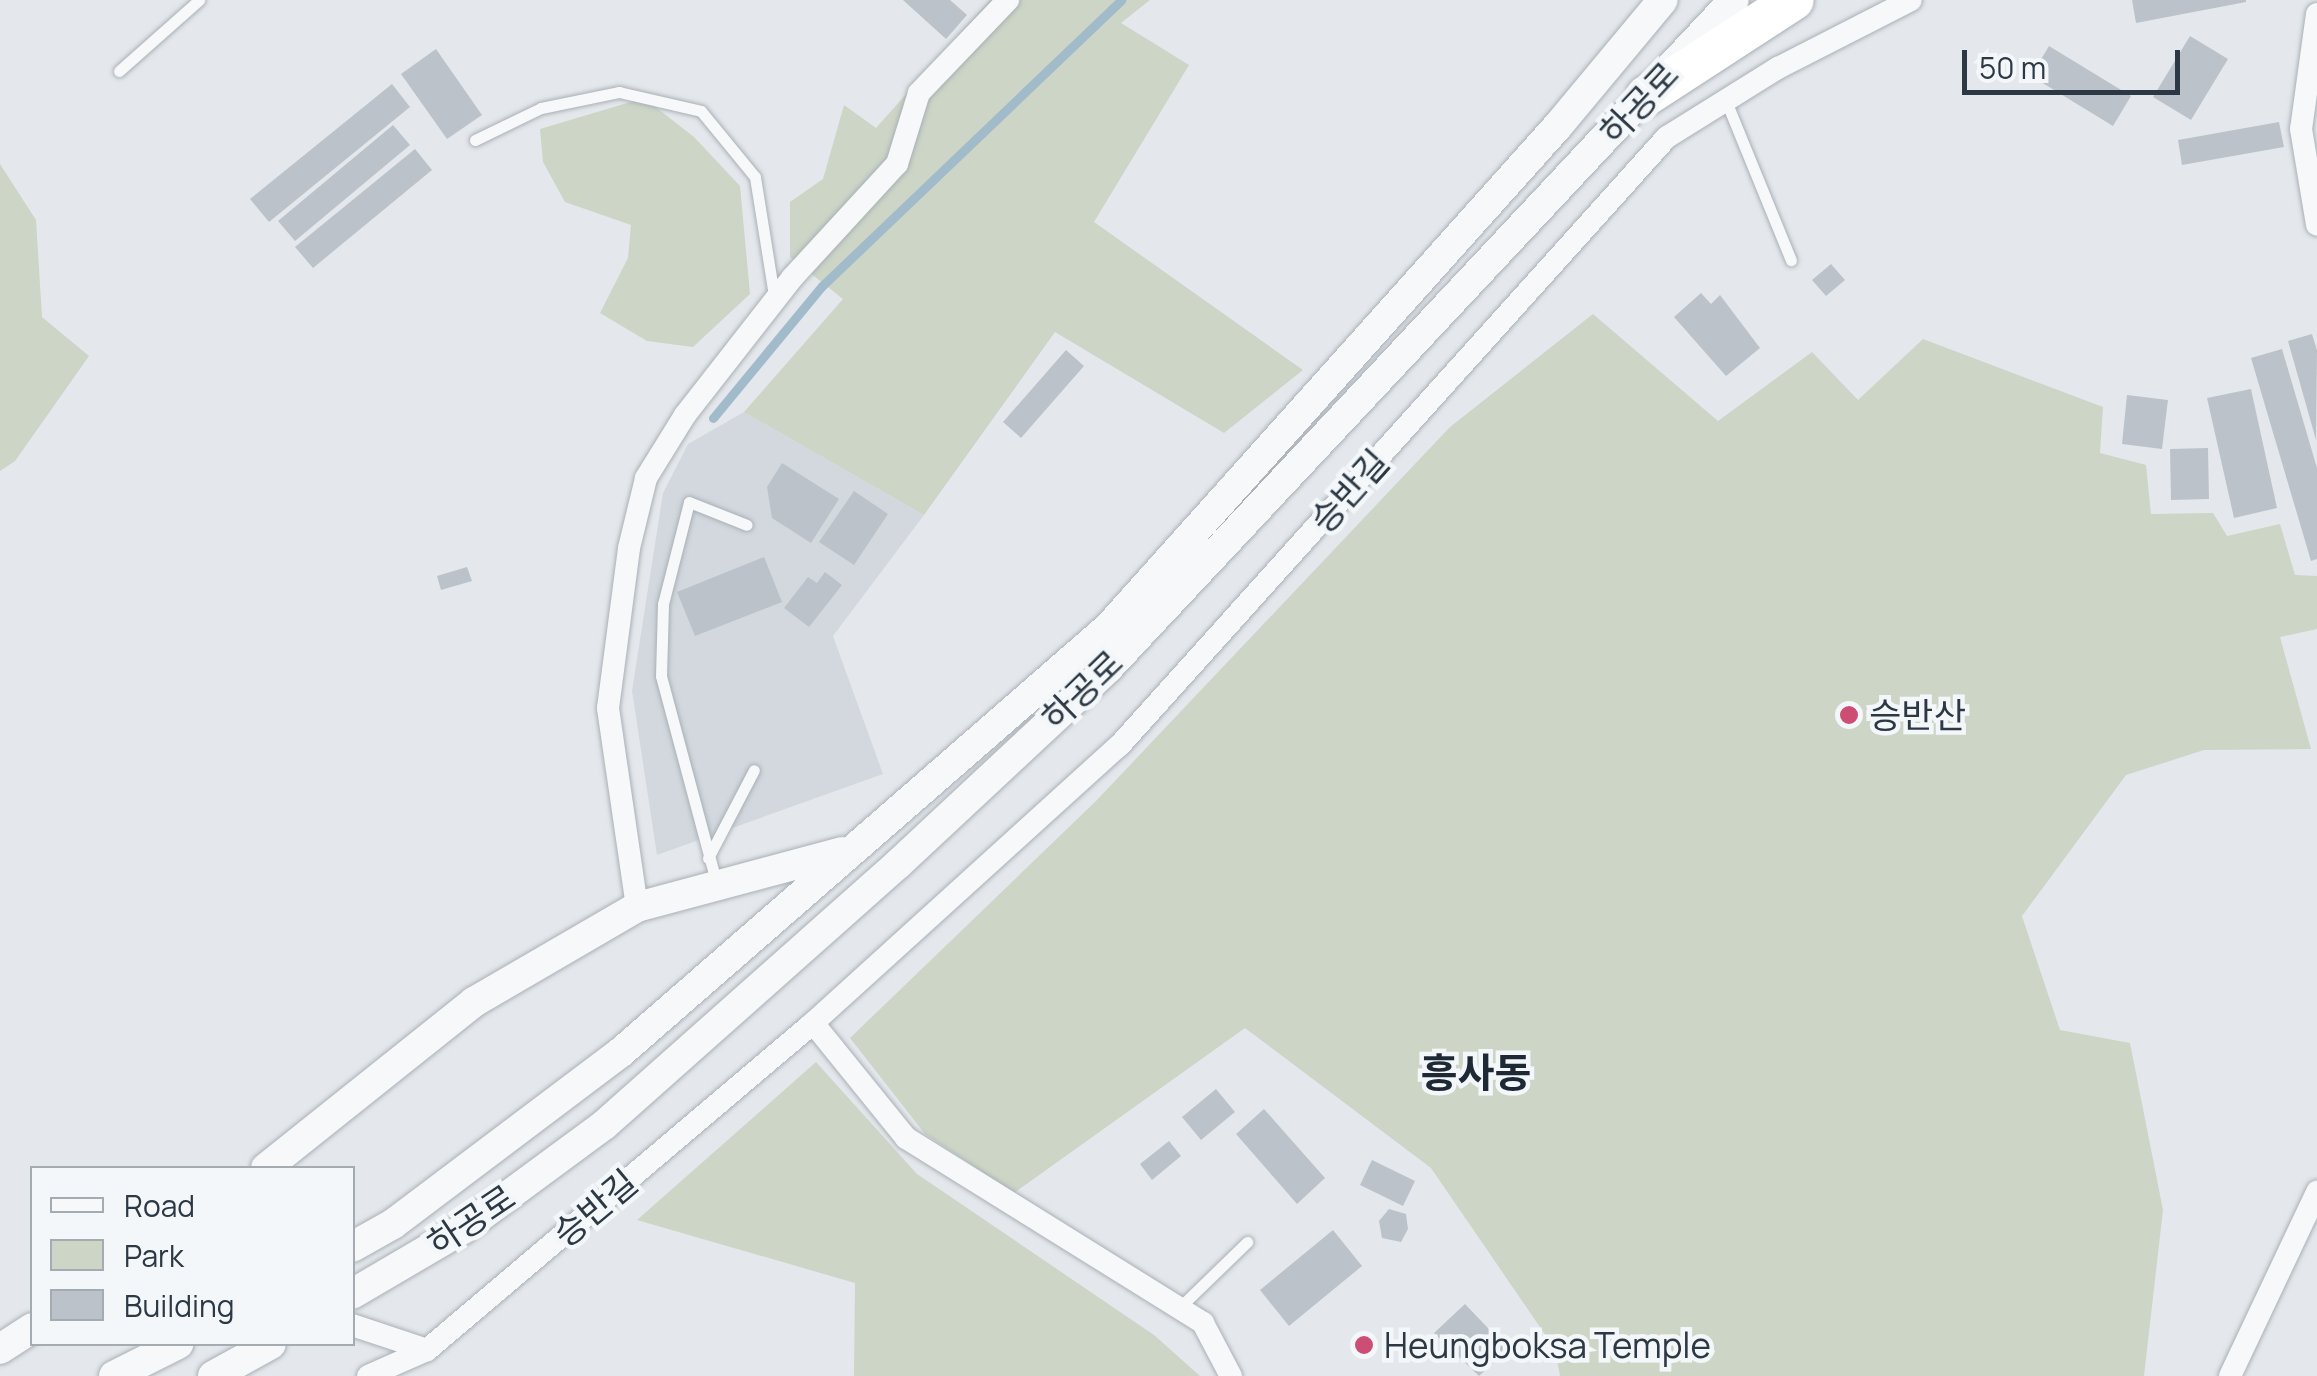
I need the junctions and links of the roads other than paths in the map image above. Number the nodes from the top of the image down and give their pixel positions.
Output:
1 (199, 0) edge
2 (1008, 0) edge
3 (1663, 0) edge
4 (1734, 0) edge
5 (1794, 0) edge
6 (1912, 0) edge
7 (2317, 14) edge
8 (119, 72) dead end
9 (1646, 96) junction
10 (1726, 100) junction
11 (475, 140) dead end
12 (2317, 225) edge
13 (1791, 260) dead end
14 (774, 300) junction
15 (747, 525) dead end
16 (754, 770) dead end
17 (850, 850) junction
18 (713, 871) junction
19 (636, 907) junction
20 (813, 1024) junction
21 (269, 1166) edge
22 (2317, 1192) edge
23 (1246, 1242) dead end
24 (355, 1245) edge
25 (355, 1292) edge
26 (1179, 1308) junction
27 (355, 1327) edge
28 (30, 1329) edge
29 (174, 1346) edge
30 (266, 1346) edge
31 (0, 1349) edge
32 (427, 1350) junction
33 (222, 1371) edge
34 (114, 1376) edge
35 (368, 1376) edge
36 (1231, 1376) edge
37 (2230, 1376) edge

1 - 8 lane
2 - 14 street
3 - 17 street, 하공로
4 - 9 street, 하공로
5 - 9 highway
6 - 10 street, 승반길
7 - 12 street
9 - 25 street, 하공로
10 - 13 lane
10 - 20 street, 승반길
11 - 14 lane
14 - 19 street
15 - 18 lane
16 - 18 lane
17 - 18 street
17 - 24 street, 하공로
18 - 19 street
19 - 21 street
20 - 26 street
20 - 32 street, 승반길
22 - 37 street
23 - 26 lane
26 - 36 street
27 - 32 street
28 - 31 street
29 - 34 street
30 - 33 street
32 - 35 street, 승반길

